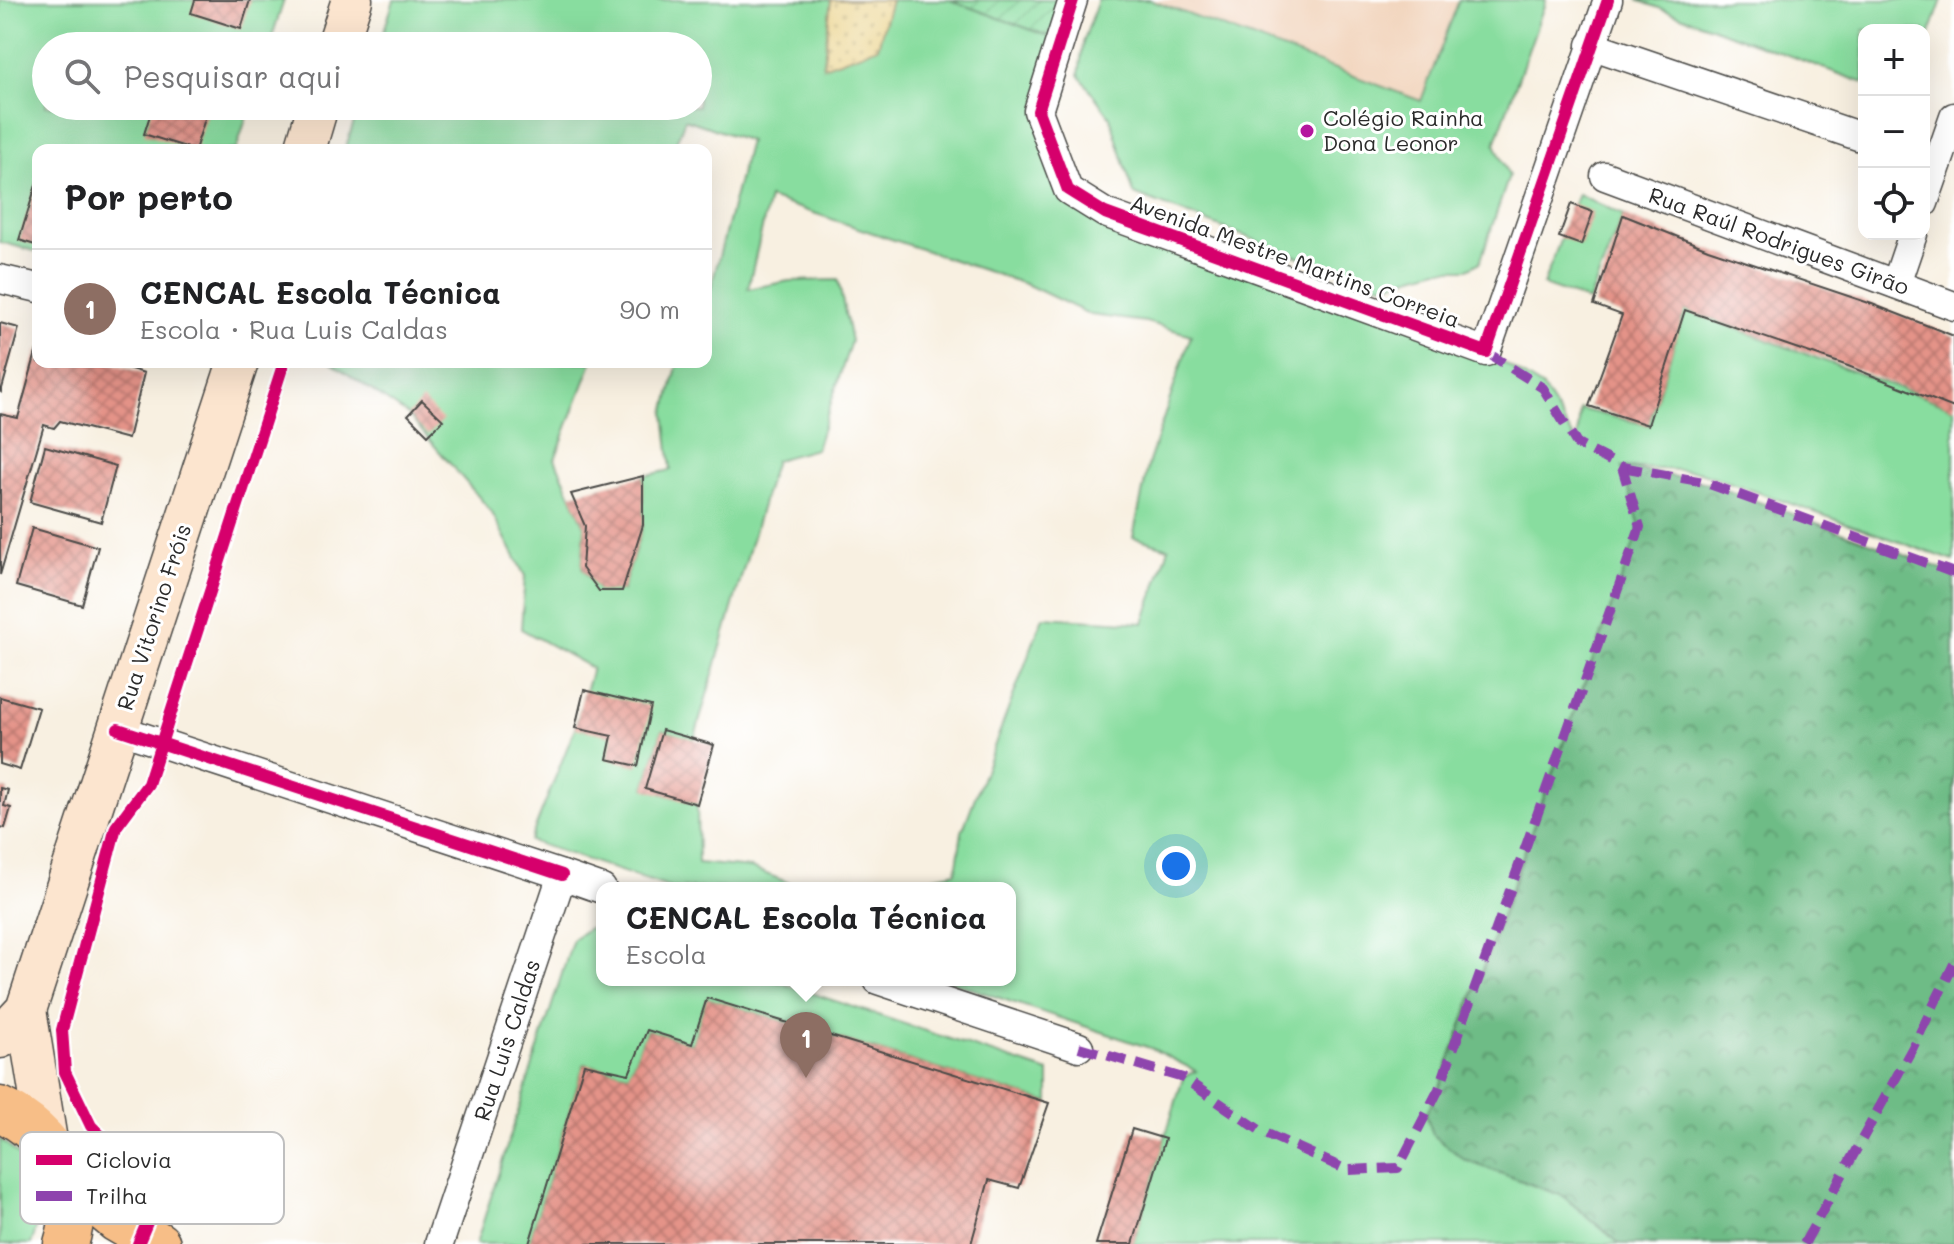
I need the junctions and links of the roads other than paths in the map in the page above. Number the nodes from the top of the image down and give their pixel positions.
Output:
1 (352, 0) edge
2 (1073, 0) edge
3 (1608, 0) edge
4 (342, 32) edge
5 (1591, 45) junction
6 (1954, 117) edge
7 (314, 120) edge
8 (1858, 136) edge
9 (307, 144) edge
10 (1939, 163) edge
11 (1605, 176) dead end
12 (1930, 187) edge
13 (1911, 240) edge
14 (0, 279) edge
15 (1896, 284) junction
16 (32, 287) edge
17 (1954, 306) edge
18 (236, 368) edge
19 (118, 729) junction
20 (562, 875) junction
21 (596, 887) edge
22 (896, 986) edge
23 (13, 1024) edge
24 (1079, 1047) dead end
25 (0, 1109) edge
26 (34, 1132) edge
27 (48, 1132) edge
28 (69, 1224) edge
29 (124, 1224) edge
30 (66, 1244) edge
31 (158, 1244) edge
32 (439, 1244) edge

1 - 4 main road
2 - 5 street, Avenida Mestre Martins Correia
3 - 5 street
5 - 8 street
6 - 10 street
7 - 9 main road
10 - 12 street
11 - 15 street, Rua Raúl Rodrigues Girão
13 - 15 street
14 - 16 street
15 - 17 street, Rua Raúl Rodrigues Girão
18 - 19 main road, Rua Vitorino Fróis
19 - 20 street
19 - 23 main road, Rua Vitorino Fróis
20 - 21 street
20 - 32 street, Rua Luis Caldas
22 - 24 street
23 - 27 main road, Rua Vitorino Fróis
25 - 26 main road
28 - 30 main road
29 - 31 main road

